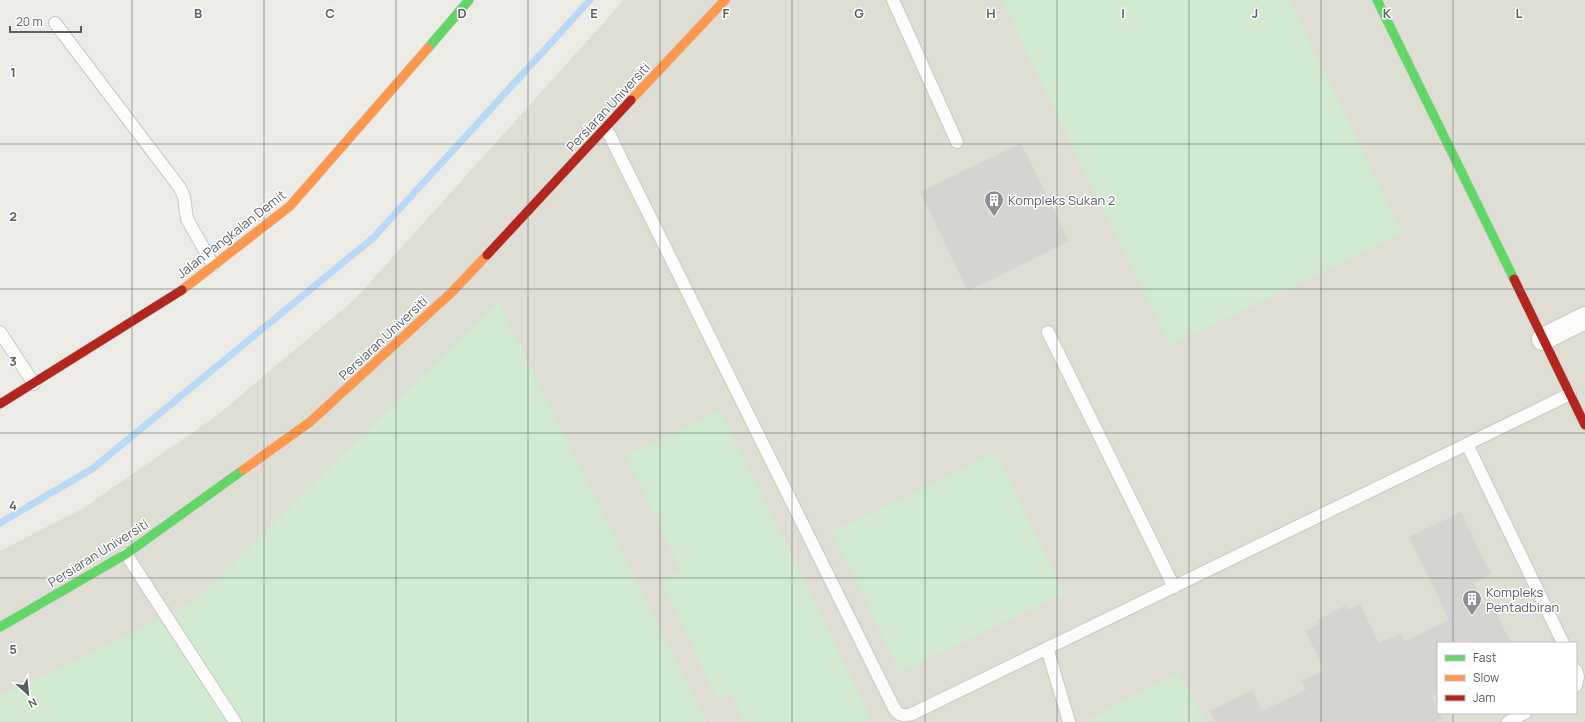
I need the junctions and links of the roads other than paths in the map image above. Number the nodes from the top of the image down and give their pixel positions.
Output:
1 (469, 0) edge
2 (725, 0) edge
3 (893, 0) edge
4 (1377, 0) edge
5 (55, 23) dead end
6 (606, 128) junction
7 (957, 142) dead end
8 (213, 265) junction
9 (1585, 318) edge
10 (0, 332) edge
11 (1048, 332) dead end
12 (1543, 339) junction
13 (34, 384) junction
14 (1570, 394) junction
15 (0, 404) edge
16 (1585, 425) edge
17 (1467, 444) junction
18 (126, 554) junction
19 (1174, 587) junction
20 (0, 627) edge
21 (1563, 642) edge
22 (1046, 648) junction
23 (1523, 714) edge
24 (235, 722) edge
25 (1069, 722) edge
26 (1508, 722) edge

1 - 8 street, Jalan Pangkalan Demit
2 - 6 street, Persiaran Universiti
3 - 7 lane
4 - 12 street
5 - 8 lane
6 - 18 street, Persiaran Universiti
6 - 22 lane
8 - 13 street, Jalan Pangkalan Demit
9 - 12 street
10 - 13 lane
11 - 19 lane
12 - 14 street
13 - 15 street, Jalan Pangkalan Demit
14 - 16 street
14 - 17 lane
17 - 19 lane
17 - 21 lane
18 - 20 street, Persiaran Universiti
18 - 24 lane
19 - 22 lane
22 - 25 lane
23 - 26 lane

